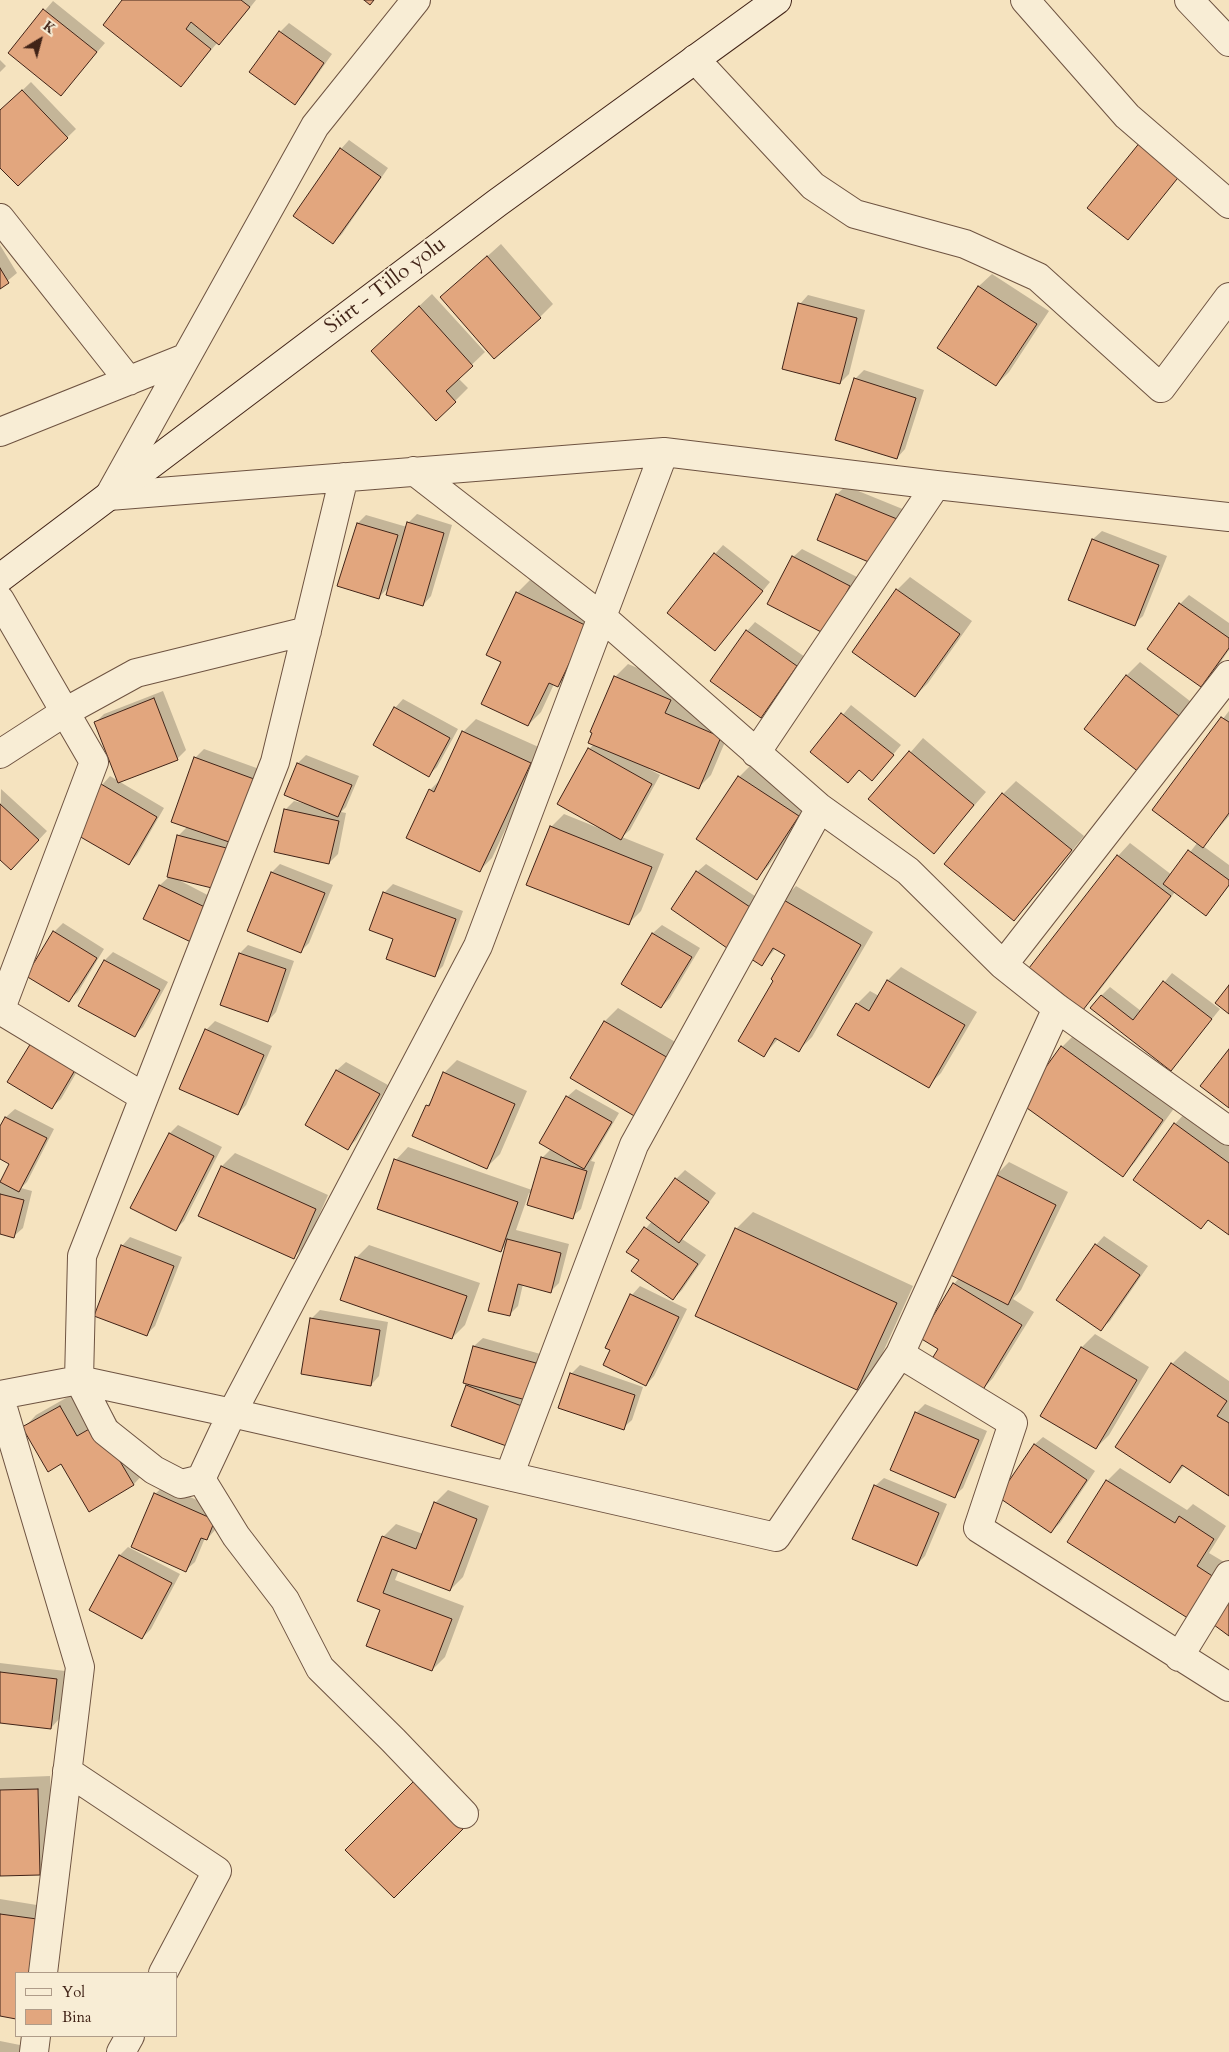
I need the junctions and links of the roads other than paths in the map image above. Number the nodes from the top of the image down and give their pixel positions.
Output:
1 (416, 0) edge
2 (777, 0) edge
3 (1024, 0) edge
4 (1189, 0) edge
5 (1229, 42) edge
6 (695, 59) junction
7 (1229, 204) edge
8 (0, 218) edge
9 (1229, 297) edge
10 (185, 358) junction
11 (128, 381) junction
12 (0, 432) edge
13 (664, 452) junction
14 (414, 471) junction
15 (344, 477) junction
16 (936, 485) junction
17 (109, 496) junction
18 (1229, 517) edge
19 (0, 578) edge
20 (0, 600) edge
21 (602, 617) junction
22 (307, 631) junction
23 (1229, 675) edge
24 (65, 712) junction
25 (0, 754) edge
26 (756, 754) junction
27 (820, 808) junction
28 (1002, 965) junction
29 (1057, 1008) junction
30 (0, 1010) edge
31 (144, 1097) junction
32 (1229, 1131) edge
33 (900, 1354) junction
34 (78, 1380) junction
35 (0, 1396) edge
36 (232, 1413) junction
37 (509, 1476) junction
38 (201, 1479) junction
39 (1229, 1575) edge
40 (1179, 1657) junction
41 (1229, 1687) edge
42 (67, 1771) junction
43 (464, 1814) dead end
44 (43, 1972) edge
45 (164, 1972) edge
46 (36, 2037) edge
47 (129, 2037) edge
48 (34, 2052) edge
49 (121, 2052) edge

1 - 10 street
2 - 6 street, Siirt - Tillo yolu
3 - 7 street
4 - 5 street
6 - 9 street
6 - 17 street, Siirt - Tillo yolu
8 - 11 street
10 - 11 street
10 - 17 street
11 - 12 street
13 - 14 street
13 - 16 street
13 - 21 street
14 - 15 street
14 - 21 street
15 - 17 street
15 - 22 street
16 - 18 street
16 - 26 street
17 - 19 street, Siirt - Tillo yolu
20 - 24 street
21 - 26 street
21 - 36 street
22 - 24 street
22 - 31 street
23 - 28 street
24 - 25 street
24 - 30 street
26 - 27 street
27 - 28 street
27 - 37 street
28 - 29 street
29 - 32 street
29 - 33 street
30 - 31 street
31 - 34 street
33 - 37 street
33 - 40 street
34 - 35 street
34 - 36 street
34 - 38 street
35 - 42 street
36 - 37 street
36 - 38 street
38 - 43 street
39 - 40 street
40 - 41 street
42 - 44 street
42 - 45 street
46 - 48 street
47 - 49 street

